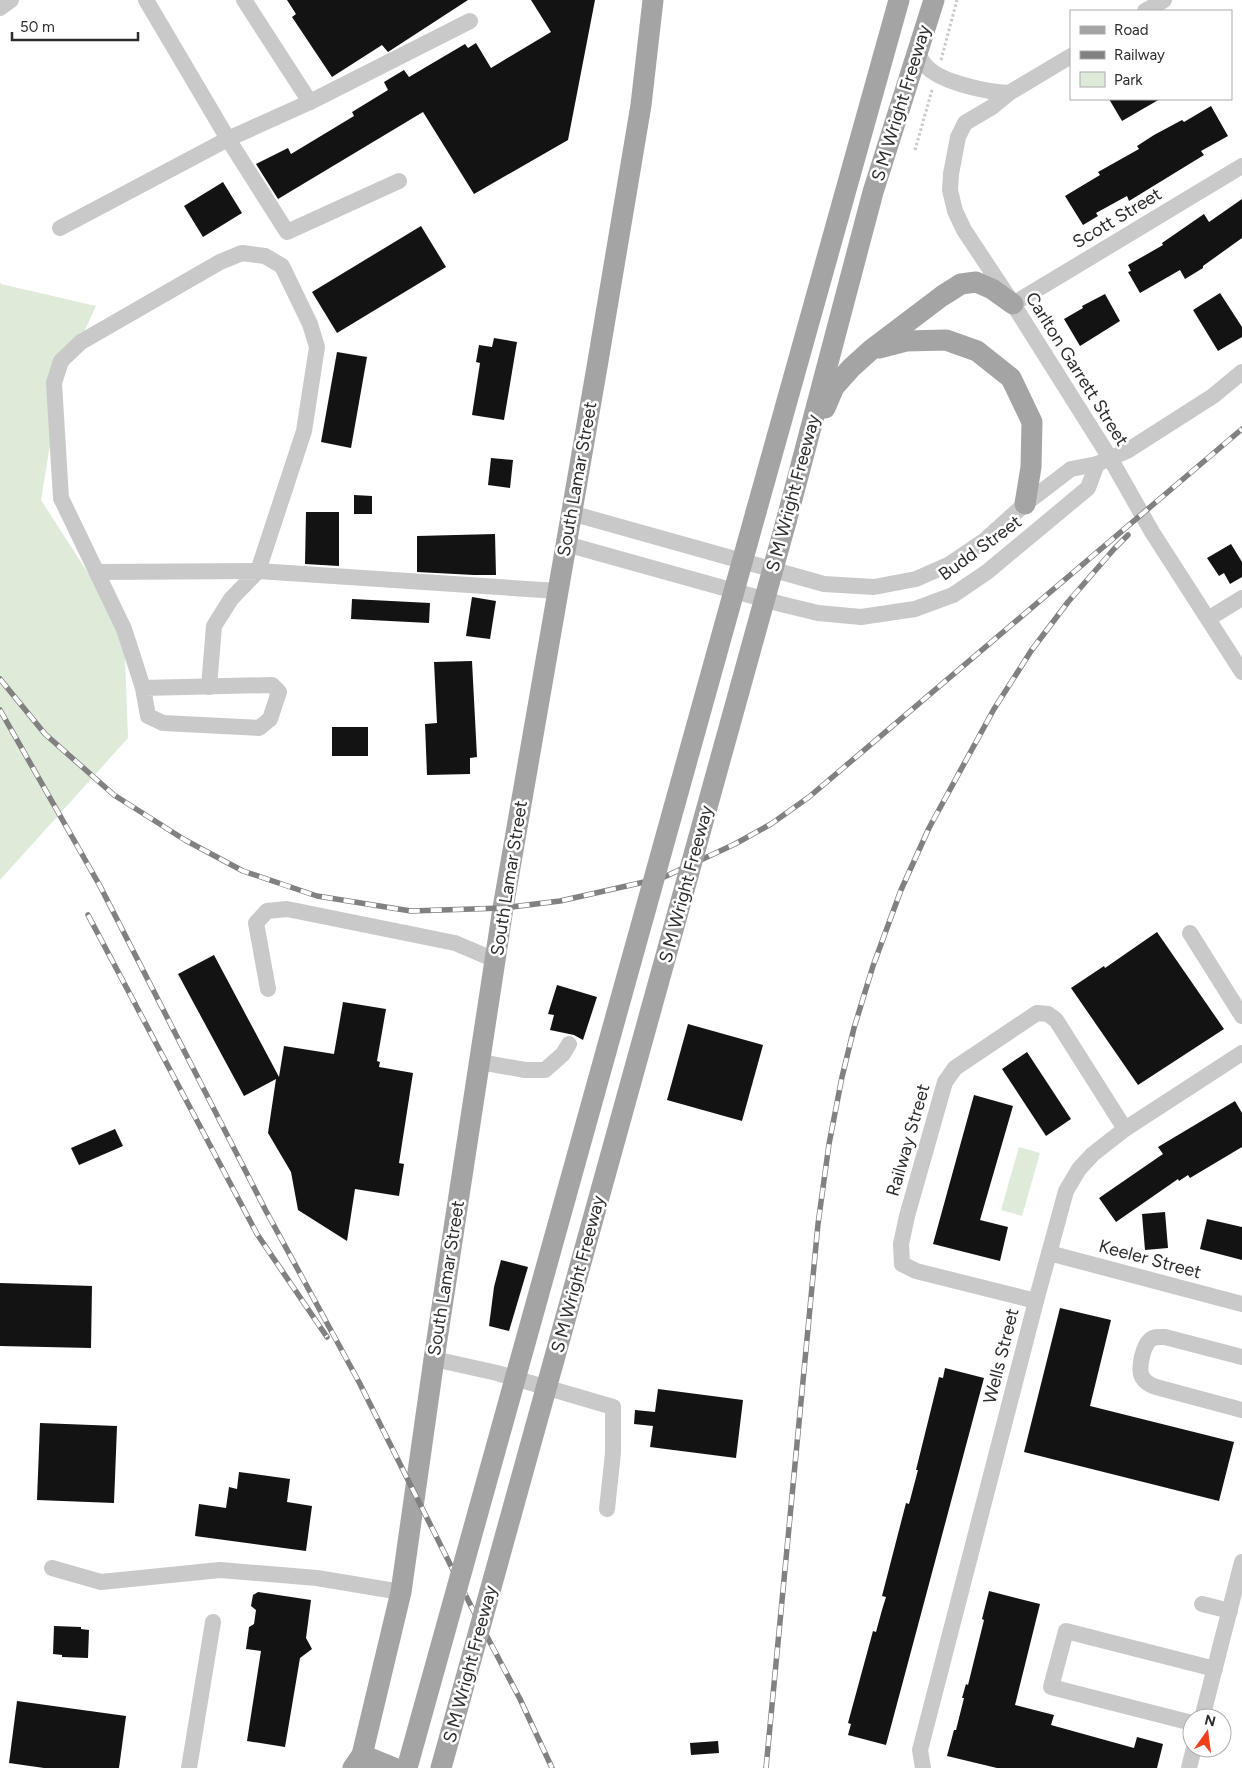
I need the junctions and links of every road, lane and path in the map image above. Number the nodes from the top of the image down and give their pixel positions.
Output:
1 (11, 0) edge
2 (146, 0) edge
3 (244, 0) edge
4 (653, 0) edge
5 (899, 0) edge
6 (934, 0) edge
7 (957, 0) edge
8 (1164, 0) edge
9 (0, 8) edge
10 (1147, 10) edge
11 (470, 21) dead end
12 (916, 52) junction
13 (1070, 57) edge
14 (939, 67) dead end
15 (934, 84) dead end
16 (1009, 93) junction
17 (310, 102) junction
18 (228, 139) junction
19 (916, 150) dead end
20 (1242, 166) edge
21 (399, 181) dead end
22 (60, 228) dead end
23 (1013, 304) junction
24 (872, 350) junction
25 (1242, 372) edge
26 (1104, 461) junction
27 (1025, 504) junction
28 (571, 513) junction
29 (786, 522) junction
30 (566, 544) junction
31 (258, 571) junction
32 (96, 572) junction
33 (558, 591) junction
34 (1242, 598) edge
35 (1208, 618) junction
36 (1242, 672) edge
37 (208, 687) junction
38 (143, 688) junction
39 (1190, 933) dead end
40 (495, 960) junction
41 (268, 989) dead end
42 (1242, 1016) edge
43 (569, 1044) dead end
44 (1242, 1053) edge
45 (480, 1062) junction
46 (1125, 1129) junction
47 (1048, 1253) junction
48 (1036, 1301) junction
49 (1242, 1304) edge
50 (1242, 1357) edge
51 (434, 1360) junction
52 (1242, 1410) edge
53 (606, 1509) dead end
54 (1242, 1562) edge
55 (52, 1568) dead end
56 (401, 1592) junction
57 (1235, 1603) edge
58 (1202, 1604) dead end
59 (213, 1622) dead end
60 (1215, 1669) junction
61 (1205, 1708) edge
62 (1182, 1720) edge
63 (358, 1762) edge
64 (189, 1768) edge
65 (394, 1768) edge
66 (407, 1768) edge
67 (441, 1768) edge
68 (923, 1768) edge

1 - 9 street
2 - 18 street
3 - 17 street
4 - 28 main road, South Lamar Street
5 - 66 main road, S M Wright Freeway, bridge
6 - 12 main road, S M Wright Freeway
7 - 14 path
8 - 10 street
11 - 17 street
12 - 16 street
12 - 29 main road, S M Wright Freeway
13 - 16 street, Carlton Garrett Street
15 - 19 path
16 - 23 street, Carlton Garrett Street
17 - 18 street
18 - 21 street
18 - 22 street
20 - 23 street, Scott Street
23 - 24 main road
23 - 26 street, Carlton Garrett Street
24 - 27 main road
24 - 29 main road
25 - 26 street, Budd Street
26 - 27 street, Budd Street
26 - 30 street, Budd Street
26 - 35 street, Carlton Garrett Street
27 - 28 street, Budd Street
28 - 30 main road, South Lamar Street
29 - 67 main road, S M Wright Freeway, bridge
30 - 33 main road, South Lamar Street
31 - 32 street
31 - 32 street
31 - 33 street
31 - 37 street
32 - 38 street
33 - 40 main road, South Lamar Street
34 - 35 street
35 - 36 street, Carlton Garrett Street
37 - 38 street
37 - 38 street
39 - 42 street
40 - 41 street
40 - 45 main road, South Lamar Street
43 - 45 street
44 - 46 street, Wells Street
45 - 51 main road, South Lamar Street
46 - 47 street, Wells Street
46 - 48 street, Railway Street
47 - 48 street, Wells Street
47 - 49 street, Keeler Street
48 - 68 street, Wells Street
50 - 52 street
51 - 53 street
51 - 56 main road, South Lamar Street
54 - 57 street
55 - 56 street
56 - 63 main road, South Lamar Street
57 - 58 street
57 - 60 street
59 - 64 street
60 - 61 street
60 - 62 street
63 - 65 main road

